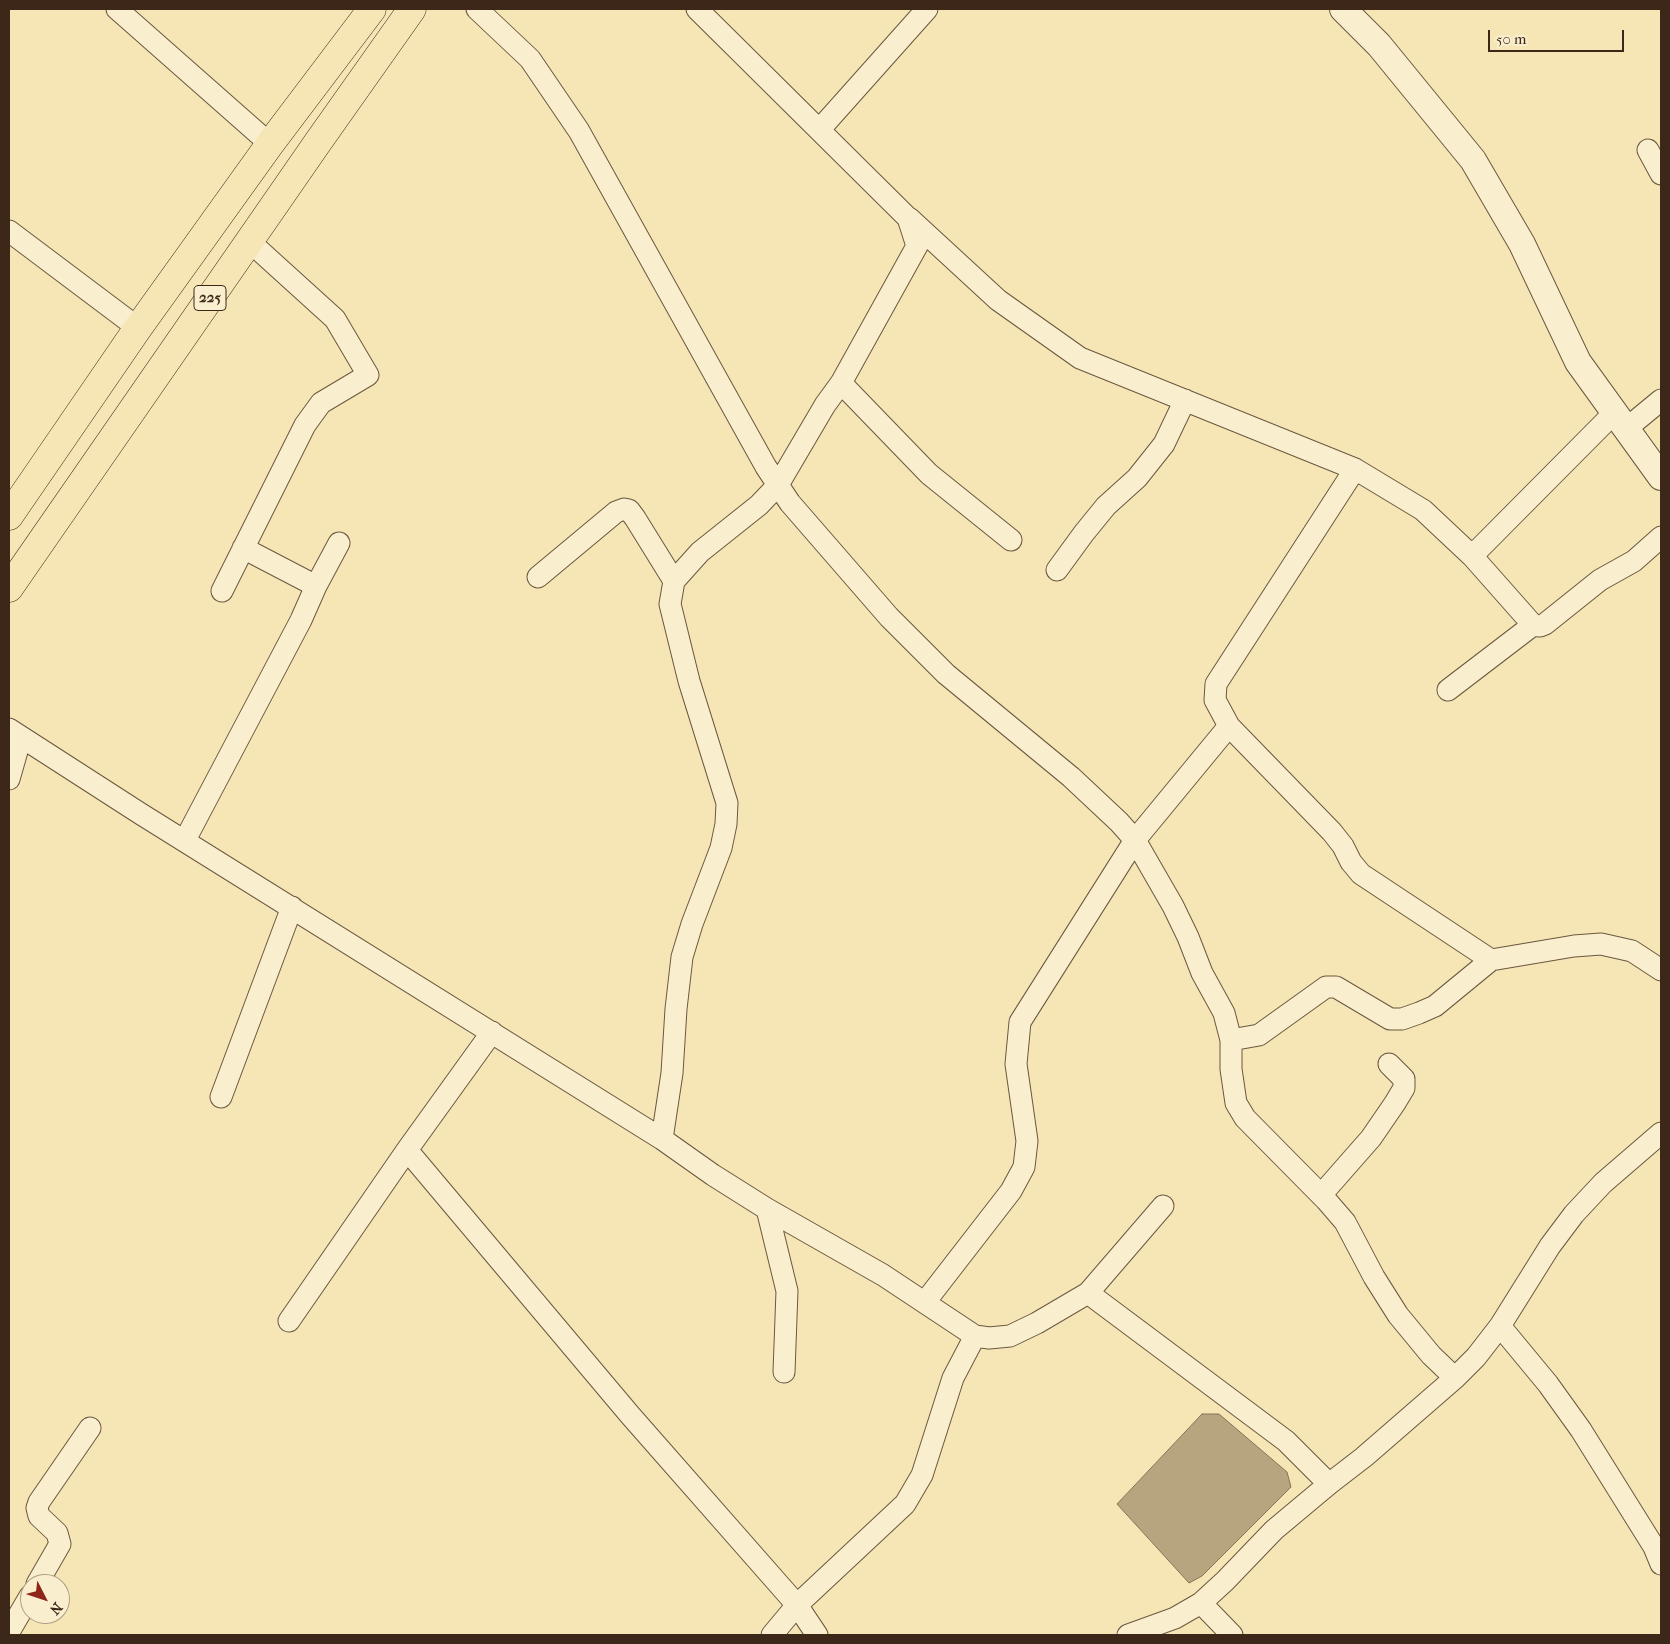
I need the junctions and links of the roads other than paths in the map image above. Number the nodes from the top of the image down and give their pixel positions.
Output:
1 (117, 9) edge
2 (372, 9) edge
3 (412, 9) edge
4 (477, 9) edge
5 (697, 9) edge
6 (927, 9) edge
7 (1343, 9) edge
8 (820, 129) junction
9 (270, 144) junction
10 (1648, 150) dead end
11 (1661, 174) edge
12 (908, 218) junction
13 (9, 231) edge
14 (249, 241) junction
15 (138, 328) junction
16 (840, 383) junction
17 (1185, 400) junction
18 (1661, 400) edge
19 (1621, 420) junction
20 (1355, 469) junction
21 (1661, 477) edge
22 (778, 485) junction
23 (9, 516) edge
24 (1661, 537) edge
25 (1011, 540) dead end
26 (339, 543) dead end
27 (243, 548) junction
28 (1472, 556) junction
29 (1057, 570) dead end
30 (538, 577) dead end
31 (674, 581) junction
32 (316, 586) junction
33 (9, 588) edge
34 (222, 591) dead end
35 (1533, 625) junction
36 (1448, 690) dead end
37 (1229, 726) junction
38 (15, 733) edge
39 (9, 779) edge
40 (185, 840) junction
41 (1135, 840) junction
42 (292, 907) junction
43 (1491, 960) junction
44 (1661, 970) edge
45 (492, 1032) junction
46 (1231, 1040) junction
47 (1389, 1064) dead end
48 (221, 1097) dead end
49 (1661, 1133) edge
50 (662, 1139) junction
51 (407, 1150) junction
52 (1321, 1195) junction
53 (1163, 1206) dead end
54 (767, 1209) junction
55 (1088, 1293) junction
56 (925, 1302) junction
57 (289, 1321) dead end
58 (1500, 1326) junction
59 (975, 1336) junction
60 (784, 1372) dead end
61 (1455, 1378) junction
62 (90, 1428) dead end
63 (1329, 1484) junction
64 (1659, 1551) edge
65 (43, 1574) edge
66 (1201, 1603) junction
67 (797, 1605) junction
68 (20, 1613) edge
69 (9, 1632) edge
70 (772, 1635) edge
71 (817, 1635) edge
72 (1128, 1635) edge
73 (1232, 1635) edge

1 - 9 street
2 - 9 main road, 225
3 - 14 main road, 225
4 - 22 street
5 - 8 street
6 - 8 street
7 - 19 street
8 - 12 street
9 - 15 main road, 225
10 - 11 street
12 - 16 street
12 - 17 street
13 - 15 street
14 - 27 street
14 - 33 main road, 225
15 - 23 main road, 225
16 - 22 street
16 - 25 street
17 - 20 street
17 - 29 street
18 - 19 street
19 - 21 street
19 - 28 street
20 - 28 street
20 - 37 street
22 - 31 street
22 - 41 street
24 - 35 street
26 - 32 street
27 - 32 street
27 - 34 street
28 - 35 street
30 - 31 street
31 - 50 street
32 - 40 street
35 - 36 street
37 - 41 street
37 - 43 street
38 - 39 street
38 - 40 street
40 - 42 street
41 - 46 street
41 - 56 street
42 - 45 street
42 - 48 street
43 - 44 street
43 - 46 street
45 - 50 street
45 - 51 street
46 - 52 street
47 - 52 street
49 - 58 street
50 - 54 street
51 - 57 street
51 - 67 street
52 - 61 street
53 - 55 street
54 - 56 street
54 - 60 street
55 - 59 street
55 - 63 street
56 - 59 street
58 - 61 street
58 - 64 street
59 - 67 street
61 - 63 street
62 - 65 street
63 - 66 street
66 - 72 street
66 - 73 street
67 - 70 street
67 - 71 street
68 - 69 street

